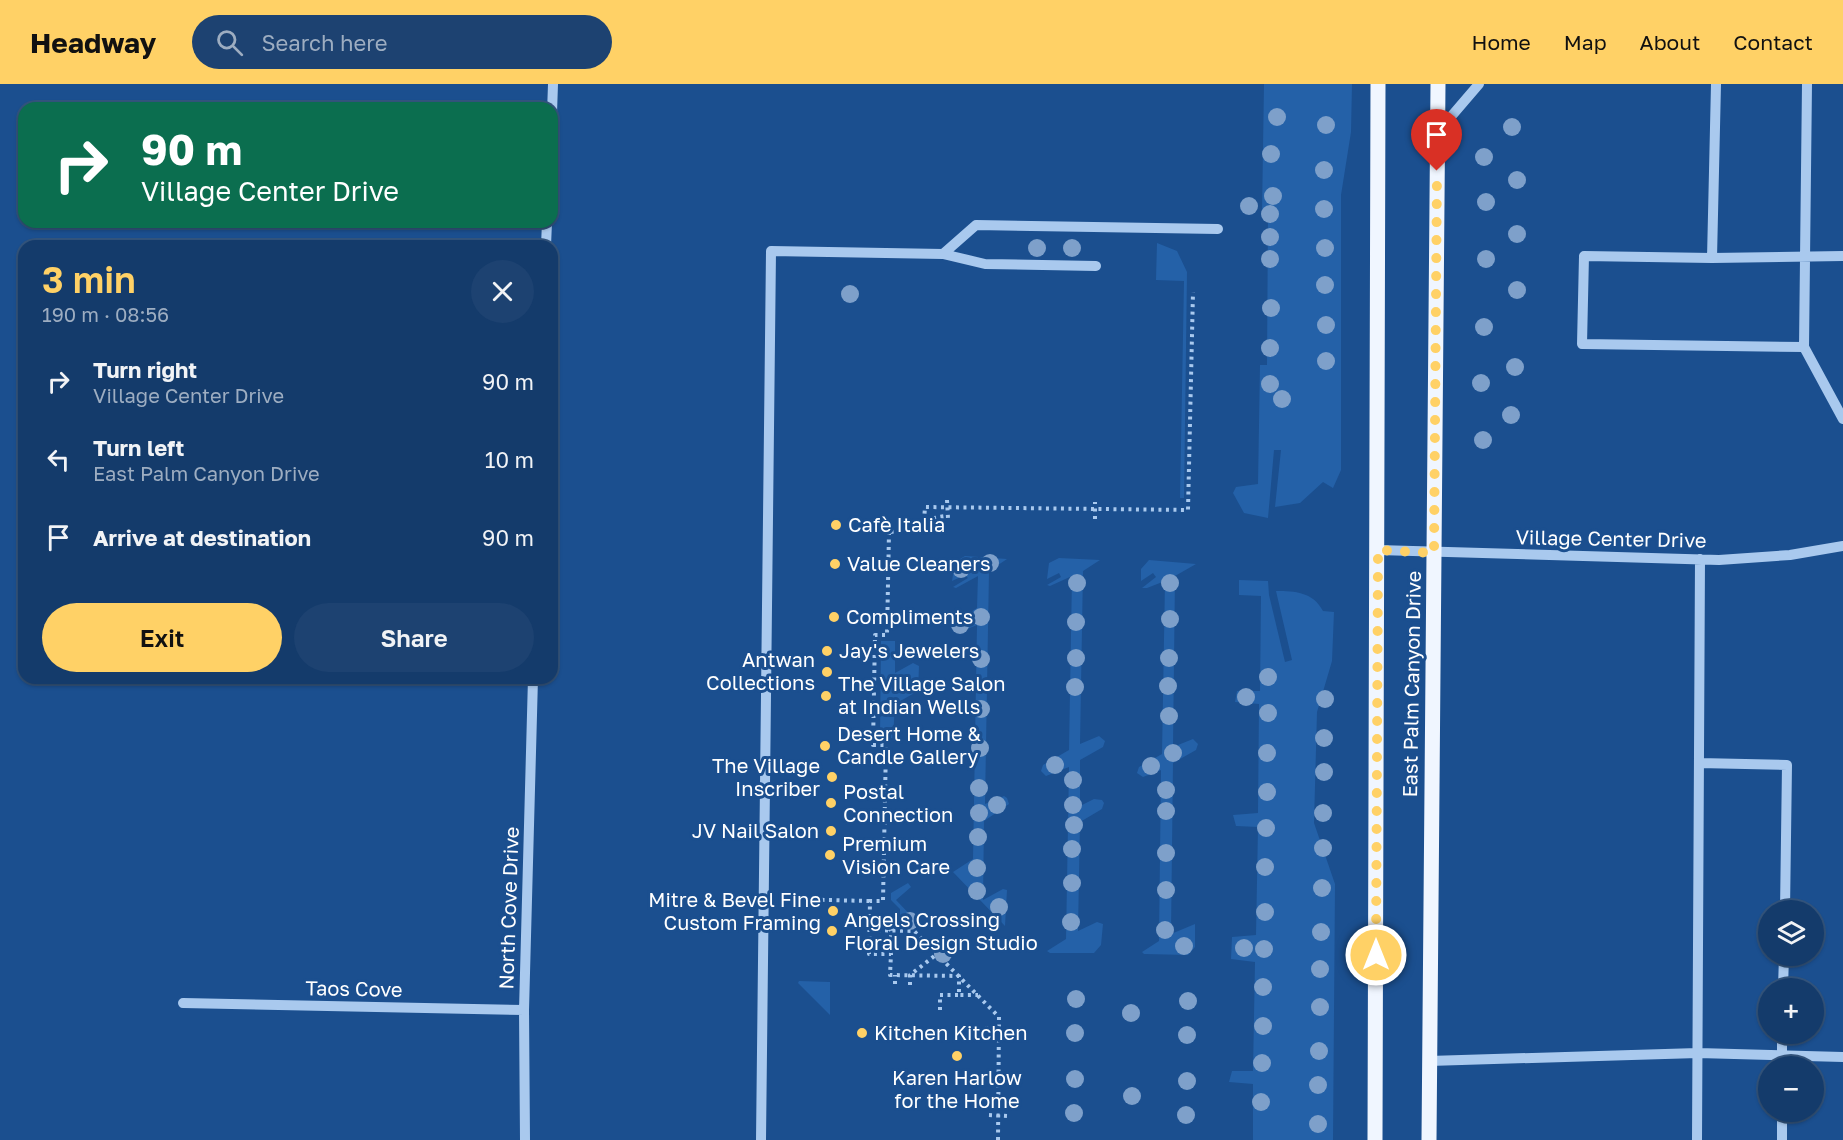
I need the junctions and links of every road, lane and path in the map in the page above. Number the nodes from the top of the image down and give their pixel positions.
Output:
1 (553, 84) edge
2 (1378, 84) edge
3 (1438, 84) edge
4 (1479, 84) edge
5 (1716, 84) edge
6 (1807, 84) edge
7 (552, 102) edge
8 (1437, 134) junction
9 (1218, 229) dead end
10 (943, 254) junction
11 (1843, 256) edge
12 (1805, 257) junction
13 (1712, 258) junction
14 (1096, 266) dead end
15 (1193, 292) dead end
16 (1804, 347) junction
17 (1843, 419) edge
18 (947, 500) dead end
19 (1095, 502) dead end
20 (947, 507) junction
21 (1095, 510) junction
22 (1095, 519) dead end
23 (924, 521) junction
24 (883, 532) dead end
25 (889, 532) junction
26 (1843, 546) edge
27 (1378, 550) junction
28 (882, 552) dead end
29 (889, 552) junction
30 (1434, 553) junction
31 (1700, 559) junction
32 (882, 592) dead end
33 (888, 592) junction
34 (881, 608) dead end
35 (888, 608) junction
36 (868, 635) dead end
37 (874, 635) junction
38 (868, 657) dead end
39 (874, 657) junction
40 (867, 678) dead end
41 (874, 678) junction
42 (533, 684) edge
43 (867, 703) dead end
44 (873, 703) junction
45 (866, 729) dead end
46 (873, 729) junction
47 (879, 760) dead end
48 (886, 760) junction
49 (1699, 763) junction
50 (879, 783) dead end
51 (885, 783) junction
52 (878, 811) dead end
53 (885, 811) junction
54 (878, 837) dead end
55 (884, 838) junction
56 (878, 861) dead end
57 (884, 861) junction
58 (877, 882) dead end
59 (884, 883) junction
60 (780, 899) dead end
61 (870, 900) junction
62 (1785, 900) edge
63 (863, 916) dead end
64 (870, 916) junction
65 (870, 930) junction
66 (891, 930) junction
67 (863, 936) dead end
68 (870, 936) junction
69 (862, 954) dead end
70 (869, 954) junction
71 (891, 954) junction
72 (937, 954) junction
73 (883, 975) dead end
74 (892, 975) junction
75 (910, 975) junction
76 (959, 976) junction
77 (895, 984) dead end
78 (910, 985) dead end
79 (959, 995) junction
80 (978, 995) junction
81 (183, 1003) dead end
82 (524, 1010) junction
83 (940, 1010) dead end
84 (985, 1028) dead end
85 (999, 1029) junction
86 (1698, 1053) junction
87 (1843, 1057) edge
88 (1824, 1058) edge
89 (1758, 1059) edge
90 (1430, 1061) junction
91 (988, 1115) dead end
92 (998, 1116) junction
93 (1007, 1116) dead end
94 (1782, 1122) edge
95 (525, 1140) edge
96 (761, 1140) edge
97 (998, 1140) edge
98 (1375, 1140) edge
99 (1429, 1140) edge
100 (1697, 1140) edge
101 (1782, 1140) edge

1 - 7 street
2 - 27 main road, East Palm Canyon Drive
3 - 8 main road, East Palm Canyon Drive
4 - 8 street
5 - 13 street
6 - 12 street
8 - 30 main road, East Palm Canyon Drive
9 - 10 street
10 - 14 street
10 - 96 street
11 - 12 street
12 - 13 street
12 - 16 street
13 - 16 street
15 - 21 path
16 - 17 street
18 - 20 path
19 - 21 path
20 - 21 path
20 - 23 path
20 - 23 path
21 - 22 path
23 - 25 path
24 - 25 path
25 - 29 path
26 - 31 street, Village Center Drive
27 - 30 street, Village Center Drive
27 - 98 main road, East Palm Canyon Drive
28 - 29 path
29 - 33 path
30 - 31 street, Village Center Drive
30 - 90 main road, East Palm Canyon Drive
31 - 49 street
32 - 33 path
33 - 35 path
34 - 35 path
35 - 37 path
36 - 37 path
37 - 39 path
38 - 39 path
39 - 41 path
40 - 41 path
41 - 44 path
42 - 82 street, North Cove Drive
43 - 44 path
44 - 46 path
45 - 46 path
46 - 48 path
47 - 48 path
48 - 51 path
49 - 62 street
49 - 86 street
50 - 51 path
51 - 53 path
52 - 53 path
53 - 55 path
54 - 55 path
55 - 57 path
56 - 57 path
57 - 59 path
58 - 59 path
59 - 61 path
60 - 61 path
61 - 64 path
63 - 64 path
64 - 65 path
64 - 66 path
65 - 66 path
65 - 68 path
66 - 71 path
66 - 72 path
67 - 68 path
68 - 70 path
69 - 70 path
70 - 71 path
71 - 74 path
72 - 75 path
72 - 76 path
73 - 74 path
74 - 75 path
74 - 77 path
75 - 76 path
75 - 78 path
76 - 79 path
76 - 80 path
79 - 80 path
79 - 83 path
80 - 85 path
81 - 82 street, Taos Cove
82 - 95 street, North Cove Drive
84 - 85 path
85 - 92 path
86 - 89 street
86 - 90 street
86 - 100 street
87 - 88 street
90 - 99 main road, East Palm Canyon Drive
91 - 92 path
92 - 93 path
92 - 97 path
94 - 101 street

